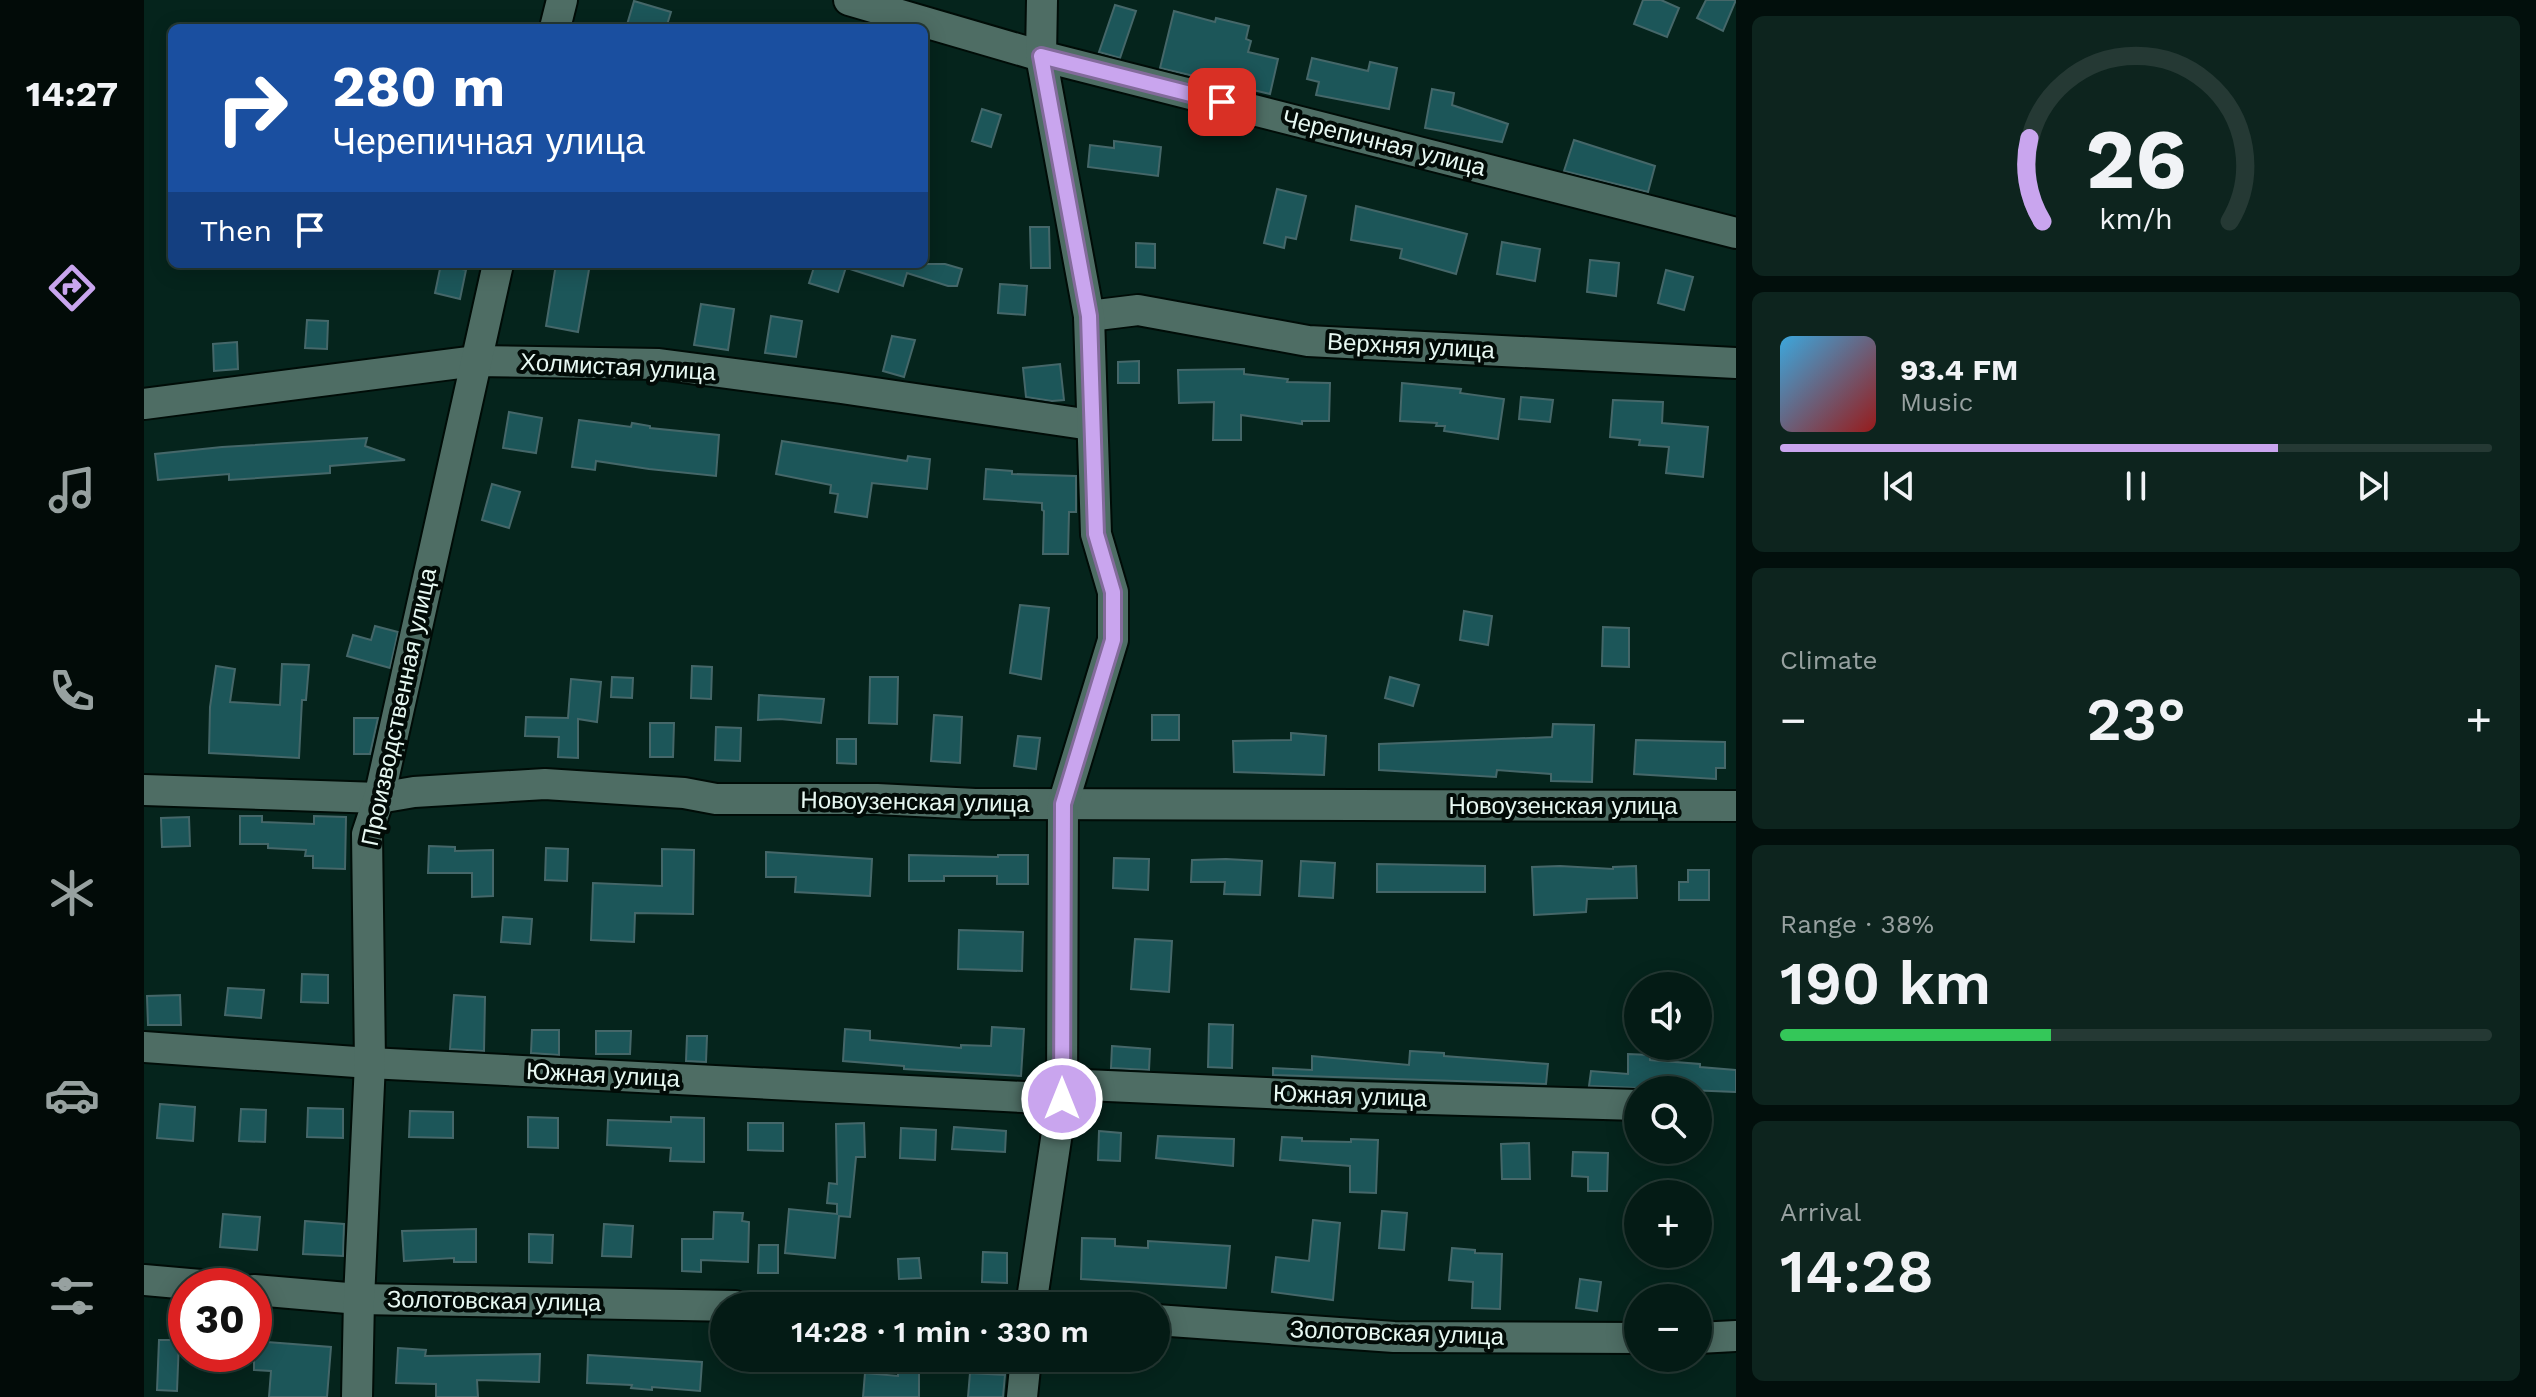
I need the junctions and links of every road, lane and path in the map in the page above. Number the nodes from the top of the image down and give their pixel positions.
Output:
1 (562, 0) edge
2 (849, 0) edge
3 (1042, 0) edge
4 (556, 24) edge
5 (1041, 56) junction
6 (1736, 233) edge
7 (497, 268) edge
8 (1089, 316) junction
9 (475, 361) junction
10 (1736, 363) edge
11 (144, 404) edge
12 (1091, 425) junction
13 (144, 790) edge
14 (379, 798) junction
15 (1063, 804) junction
16 (1736, 806) edge
17 (144, 1047) edge
18 (370, 1063) junction
19 (1062, 1091) junction
20 (1624, 1105) edge
21 (144, 1280) edge
22 (168, 1282) edge
23 (272, 1292) edge
24 (1033, 1292) edge
25 (359, 1299) junction
26 (710, 1306) edge
27 (1170, 1321) edge
28 (1736, 1336) edge
29 (1712, 1337) edge
30 (1624, 1338) edge
31 (1025, 1372) edge
32 (357, 1397) edge
33 (1022, 1397) edge

1 - 4 street
2 - 5 street, Черепичная улица
3 - 5 street
5 - 6 street, Черепичная улица
5 - 8 street
7 - 9 street, Производственная улица
8 - 10 street, Верхняя улица
8 - 12 street
9 - 11 street, Холмистая улица
9 - 12 street, Холмистая улица
9 - 14 street, Производственная улица
12 - 15 street
13 - 14 street, Новоузенская улица
14 - 15 street, Новоузенская улица
14 - 18 street, Производственная улица
15 - 16 street, Новоузенская улица
15 - 19 street
17 - 18 street, Южная улица
18 - 19 street, Южная улица
18 - 25 street, Производственная улица
19 - 20 street, Южная улица
19 - 24 street
21 - 22 street
23 - 25 street, Золотовская улица
25 - 26 street, Золотовская улица
25 - 32 street, Производственная улица
27 - 30 street, Золотовская улица
28 - 29 street
31 - 33 street

